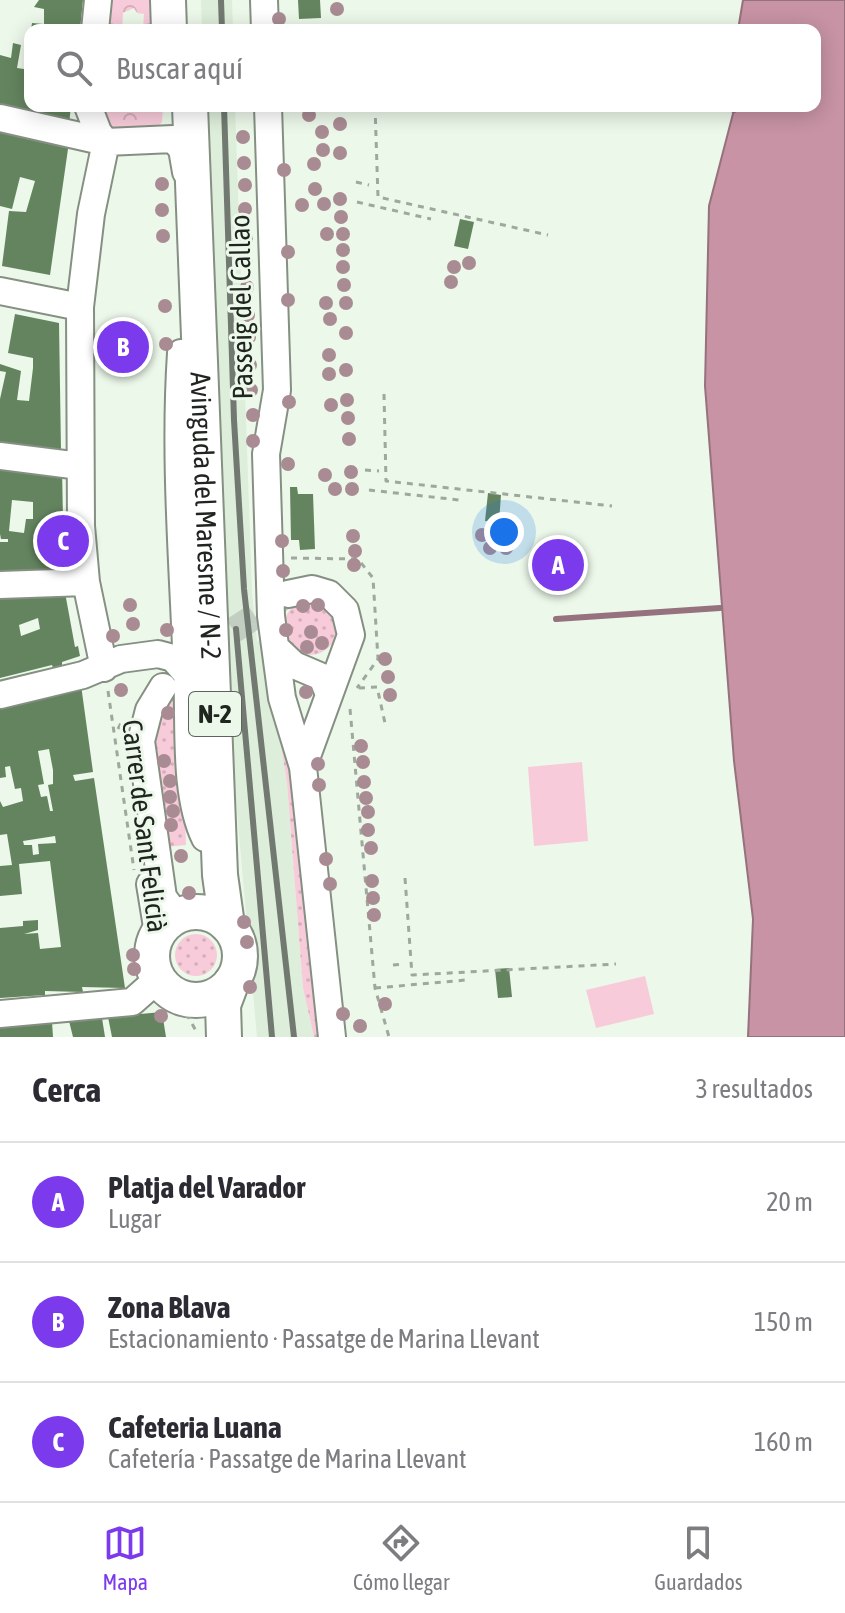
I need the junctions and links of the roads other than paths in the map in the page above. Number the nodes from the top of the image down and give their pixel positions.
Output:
1 (98, 0) edge
2 (168, 0) edge
3 (187, 0) edge
4 (264, 0) edge
5 (96, 24) edge
6 (169, 24) edge
7 (188, 24) edge
8 (265, 24) edge
9 (87, 112) edge
10 (91, 112) edge
11 (190, 112) edge
12 (268, 112) edge
13 (0, 118) edge
14 (172, 123) edge
15 (73, 134) junction
16 (106, 142) junction
17 (194, 281) junction
18 (0, 291) edge
19 (80, 307) junction
20 (181, 353) junction
21 (0, 456) edge
22 (80, 466) junction
23 (86, 582) junction
24 (0, 585) edge
25 (288, 594) tunnel mouth
26 (104, 668) junction
27 (188, 672) junction
28 (163, 687) dead end
29 (305, 688) junction
30 (0, 695) edge
31 (204, 756) junction
32 (303, 767) junction
33 (205, 838) junction
34 (182, 926) junction
35 (232, 981) junction
36 (164, 989) junction
37 (0, 1014) edge
38 (203, 1037) edge
39 (224, 1037) edge
40 (332, 1037) edge

1 - 5 street
2 - 6 main road
3 - 7 main road
4 - 8 street
9 - 15 street
10 - 16 street
11 - 17 main road, Avinguda del Maresme / N-2 / N-2
12 - 29 street, Passeig del Callao
13 - 15 street
14 - 16 street
14 - 17 street
14 - 20 main road, Avinguda del Maresme / N-2 / N-2
15 - 16 street
16 - 19 street
17 - 34 main road, Avinguda del Maresme / N-2 / N-2
18 - 19 street
19 - 22 street
20 - 27 street
20 - 31 main road, Avinguda del Maresme / N-2 / N-2
21 - 22 street
22 - 23 street
23 - 24 street
23 - 26 street
25 - 29 street
26 - 27 street
26 - 30 street
27 - 31 street
27 - 33 street
28 - 34 street
29 - 32 street, Passeig del Callao
29 - 32 street, Passeig del Callao
31 - 33 main road, Avinguda del Maresme / N-2 / N-2
32 - 40 street, Passeig del Callao
33 - 34 main road, Avinguda del Maresme / N-2 / N-2
34 - 35 main road, N-2
34 - 36 main road, N-2
35 - 36 main road
35 - 39 main road, N-2
36 - 37 street
36 - 38 main road, N-2

